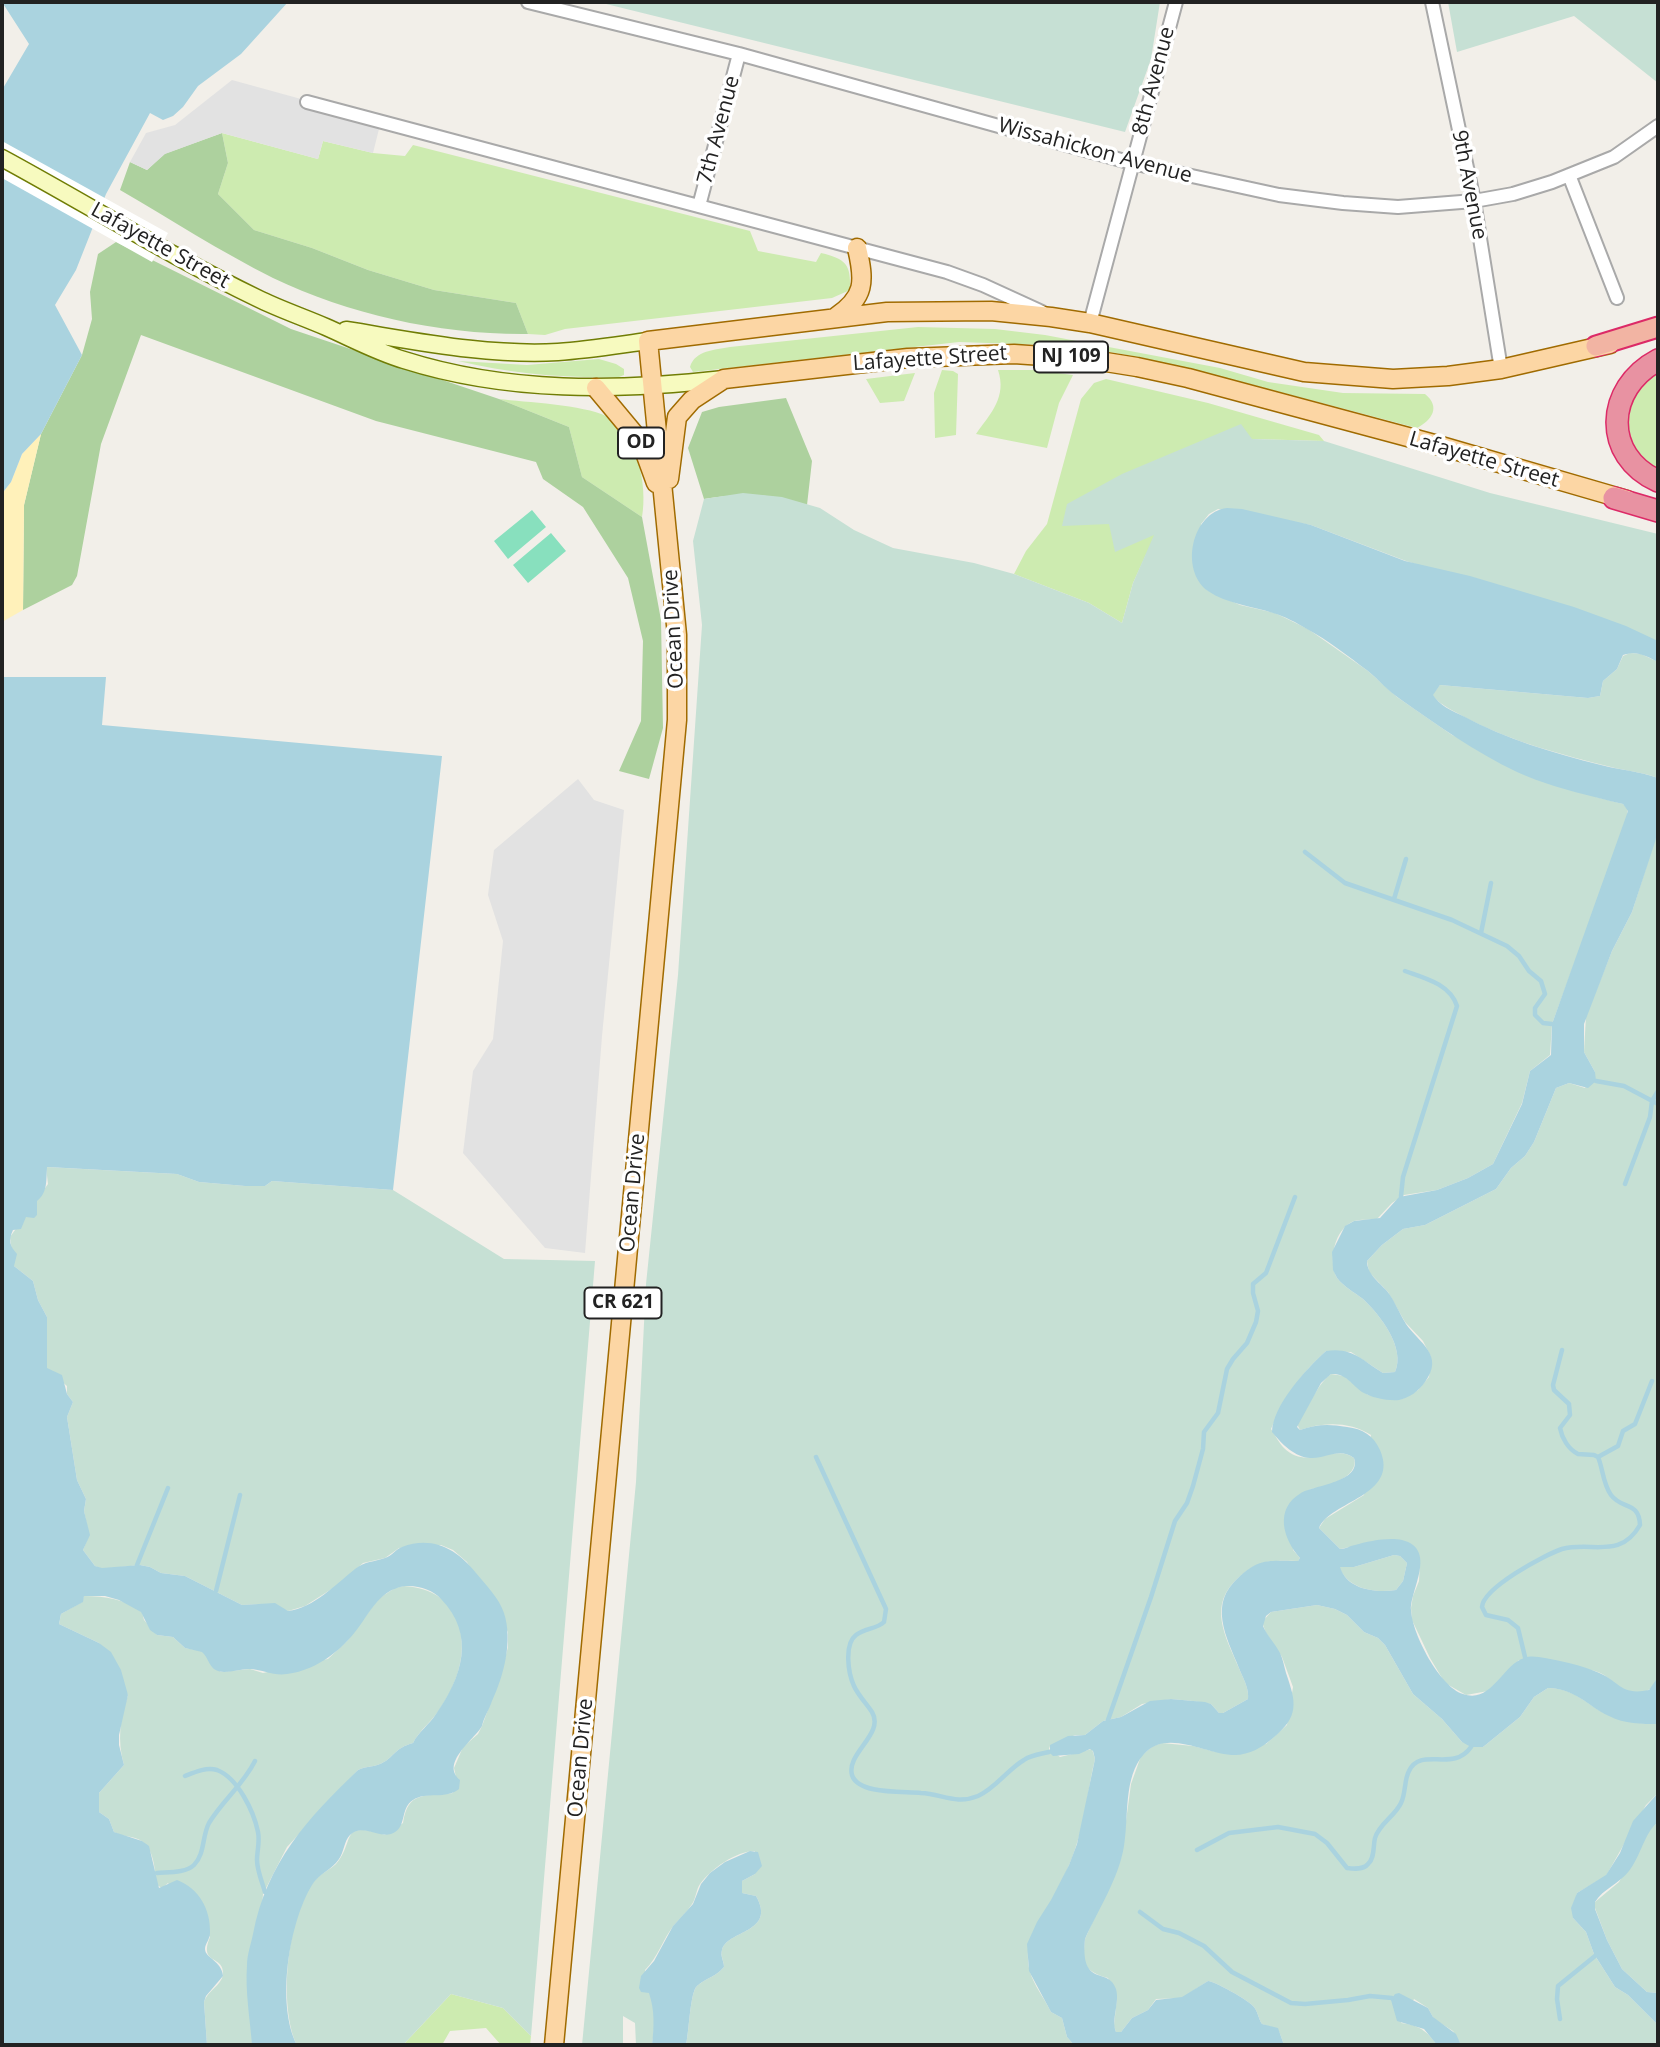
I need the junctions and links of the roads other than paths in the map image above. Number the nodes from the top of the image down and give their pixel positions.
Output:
1 (528, 2) edge
2 (1176, 2) edge
3 (1432, 2) edge
4 (739, 54) junction
5 (307, 102) dead end
6 (1658, 128) edge
7 (2, 158) edge
8 (1132, 163) junction
9 (1569, 175) junction
10 (1474, 201) junction
11 (699, 206) junction
12 (857, 248) junction
13 (1617, 298) dead end
14 (836, 317) junction
15 (1051, 317) junction
16 (1090, 323) junction
17 (323, 326) junction
18 (1658, 327) edge
19 (1658, 336) edge
20 (648, 341) junction
21 (1596, 346) junction
22 (1658, 360) edge
23 (1501, 369) junction
24 (724, 379) junction
25 (653, 387) junction
26 (596, 388) junction
27 (1658, 481) edge
28 (1614, 498) junction
29 (1658, 505) edge
30 (665, 509) junction
31 (1658, 511) edge
32 (554, 2045) edge

1 - 4 street, Wissahickon Avenue
2 - 8 street, 8th Avenue
3 - 10 street, 9th Avenue
4 - 8 street, Wissahickon Avenue
4 - 11 street, 7th Avenue
5 - 11 street
6 - 9 street, Wissahickon Avenue
7 - 17 main road, Lafayette Street / NJ 109
8 - 10 street, Wissahickon Avenue
8 - 16 street, 8th Avenue
9 - 10 street, Wissahickon Avenue
9 - 13 street
10 - 23 street, 9th Avenue
11 - 12 street
12 - 14 main road
12 - 15 street
14 - 15 main road, Lafayette Street / NJ 109
14 - 20 main road, Lafayette Street / NJ 109
15 - 16 main road, Lafayette Street / NJ 109
16 - 23 main road, Lafayette Street / NJ 109
17 - 20 main road, Lafayette Street / NJ 109
17 - 26 main road, Lafayette Street / NJ 109
18 - 21 highway, NJ 109
19 - 21 main road, Lafayette Street
20 - 25 main road, Ocean Drive / CR 621
21 - 23 main road, Lafayette Street / NJ 109
22 - 27 highway
24 - 25 main road, Lafayette Street / NJ 109
24 - 28 main road, Lafayette Street / NJ 109
24 - 30 main road
25 - 26 main road, Lafayette Street / NJ 109
25 - 30 main road, Ocean Drive / CR 621
26 - 30 main road, OD
28 - 29 main road, NJ 109
28 - 31 highway
30 - 32 main road, Ocean Drive / CR 621

